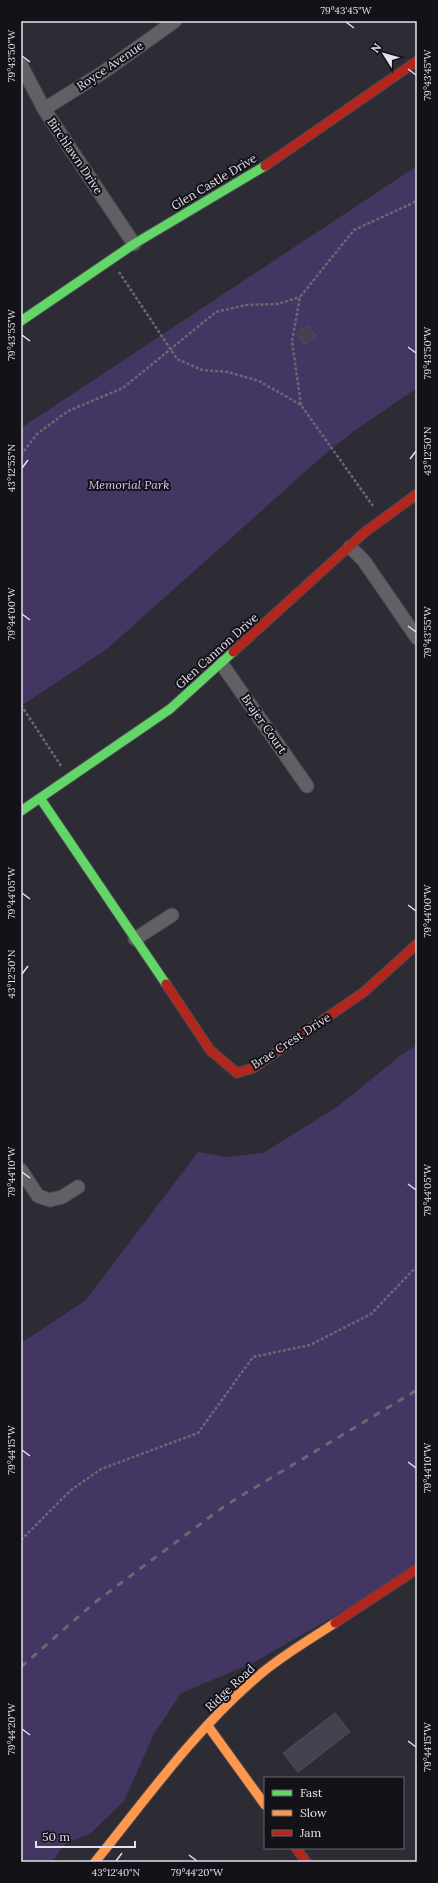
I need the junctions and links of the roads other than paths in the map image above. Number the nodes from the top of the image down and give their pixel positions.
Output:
1 (175, 21) edge
2 (417, 61) edge
3 (21, 65) edge
4 (44, 109) junction
5 (134, 244) junction
6 (21, 321) edge
7 (417, 494) edge
8 (350, 547) junction
9 (417, 638) edge
10 (220, 663) junction
11 (308, 786) dead end
12 (40, 798) junction
13 (21, 811) edge
14 (172, 915) dead end
15 (136, 940) junction
16 (417, 944) edge
17 (21, 1170) edge
18 (78, 1187) dead end
19 (417, 1569) edge
20 (208, 1726) junction
21 (264, 1804) edge
22 (297, 1849) edge
23 (95, 1862) edge
24 (306, 1862) edge

1 - 4 street, Royce Avenue
2 - 5 street, Glen Castle Drive
3 - 4 street, Birchlawn Drive
4 - 5 street, Birchlawn Drive
5 - 6 street, Glen Castle Drive
7 - 8 street, Glen Cannon Drive
8 - 9 street
8 - 10 street, Glen Cannon Drive
10 - 11 street, Brajer Court
10 - 12 street, Glen Cannon Drive
12 - 13 street, Glen Cannon Drive
12 - 15 street, Brae Crest Drive
14 - 15 street
15 - 16 street, Brae Crest Drive
17 - 18 street
19 - 20 street, Ridge Road
20 - 21 street
20 - 23 street, Ridge Road
22 - 24 street

